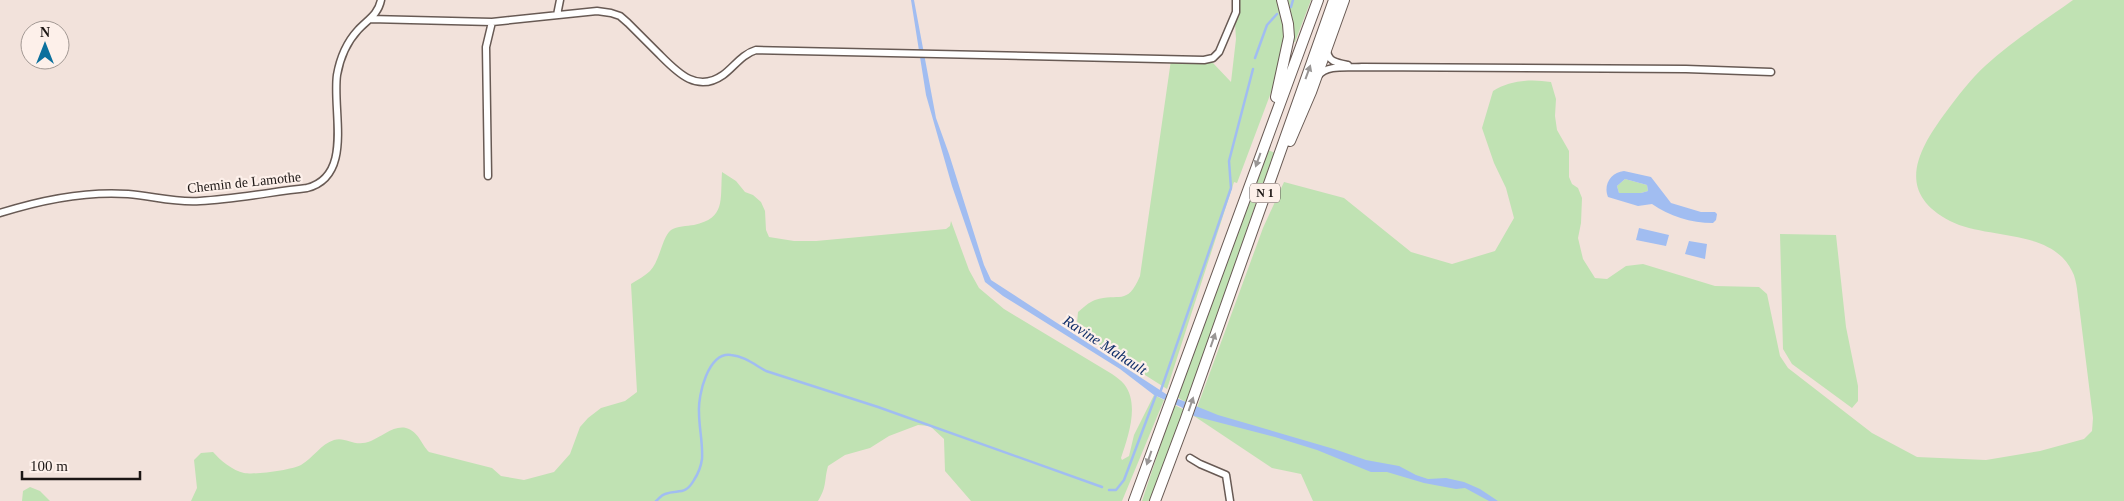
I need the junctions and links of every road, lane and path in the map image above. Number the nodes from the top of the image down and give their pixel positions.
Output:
1 (380, 0) edge
2 (560, 0) edge
3 (1236, 0) edge
4 (1282, 0) edge
5 (1318, 0) edge
6 (1334, 0) edge
7 (1344, 0) edge
8 (557, 16) junction
9 (370, 19) junction
10 (492, 22) junction
11 (1327, 47) junction
12 (1362, 67) junction
13 (1771, 72) dead end
14 (1310, 92) junction
15 (1265, 142) junction
16 (488, 176) dead end
17 (0, 213) edge
18 (1245, 251) junction
19 (1190, 458) dead end
20 (1134, 501) edge
21 (1155, 501) edge
22 (1230, 501) edge

1 - 9 street, Chemin de Lamothe
2 - 8 street
3 - 8 street
4 - 15 highway
5 - 15 highway, N 1
18 -> 6 highway, N 1
7 - 11 highway
8 - 10 street
9 - 10 street
9 - 17 street, Chemin de Lamothe
10 - 16 street
11 - 12 street
11 - 14 highway
12 - 13 street
12 - 14 street
14 - 18 highway
15 -> 20 highway, N 1
21 -> 18 highway, N 1
19 - 22 street

